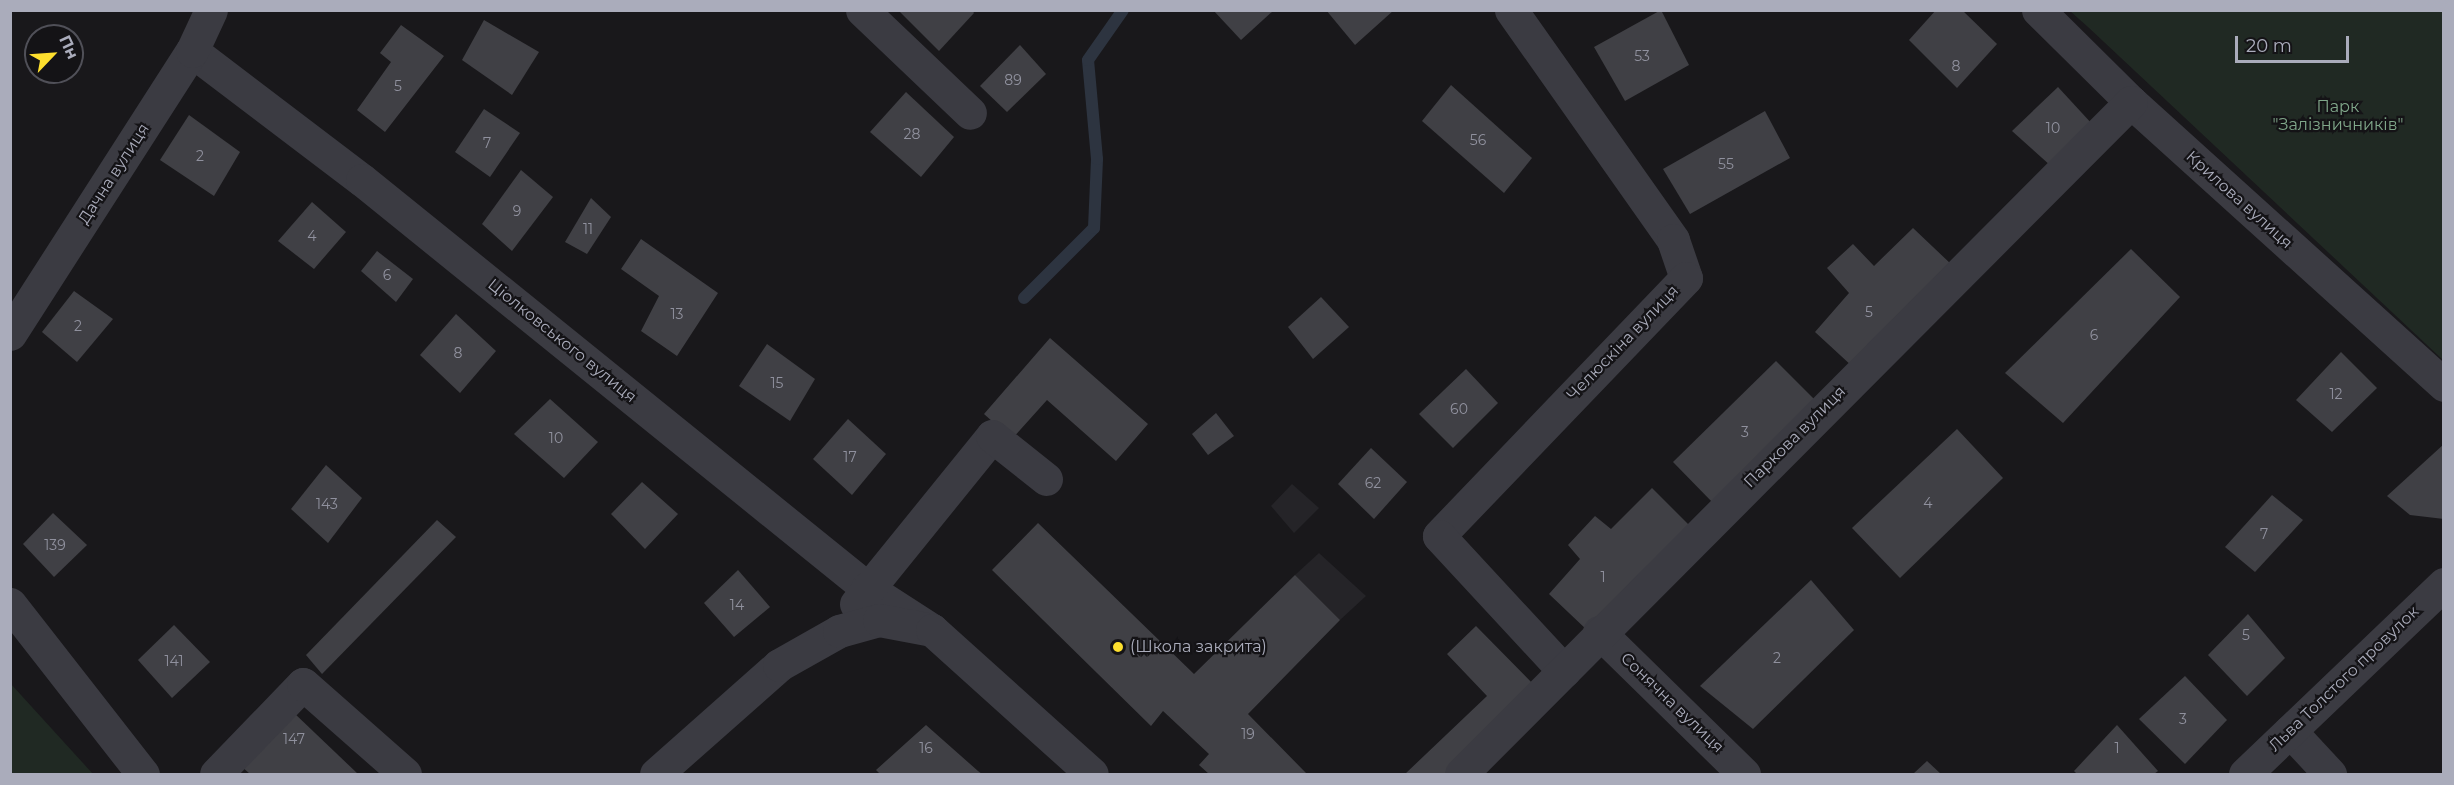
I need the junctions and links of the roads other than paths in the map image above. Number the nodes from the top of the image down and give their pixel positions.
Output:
1 (211, 10) edge
2 (861, 10) edge
3 (1511, 10) edge
4 (2038, 10) edge
5 (192, 51) junction
6 (2131, 102) junction
7 (970, 113) dead end
8 (10, 334) edge
9 (2444, 385) edge
10 (1046, 479) dead end
11 (2444, 584) edge
12 (867, 588) junction
13 (10, 604) edge
14 (932, 630) junction
15 (839, 631) junction
16 (1599, 632) junction
17 (1564, 671) junction
18 (2290, 731) junction
19 (143, 774) edge
20 (216, 774) edge
21 (405, 774) edge
22 (656, 774) edge
23 (1092, 774) edge
24 (1461, 774) edge
25 (1744, 774) edge
26 (2245, 774) edge
27 (2330, 774) edge

1 - 5 street, Дачна вулиця
2 - 7 street
3 - 17 street, Челюскіна вулиця
4 - 6 street, Крилова вулиця
5 - 8 street, Дачна вулиця
5 - 12 street, Ціолковського вулиця
6 - 9 street, Крилова вулиця
6 - 16 street, Паркова вулиця
10 - 12 street
11 - 18 street, Льва Толстого провулок
12 - 14 street, Ціолковського вулиця
12 - 15 street
13 - 19 street
14 - 15 street
14 - 23 street, Ціолковського вулиця
15 - 22 street
16 - 17 street, Паркова вулиця
16 - 25 street, Сонячна вулиця
17 - 24 street, Паркова вулиця
18 - 26 street, Льва Толстого провулок
18 - 27 street
20 - 21 street

